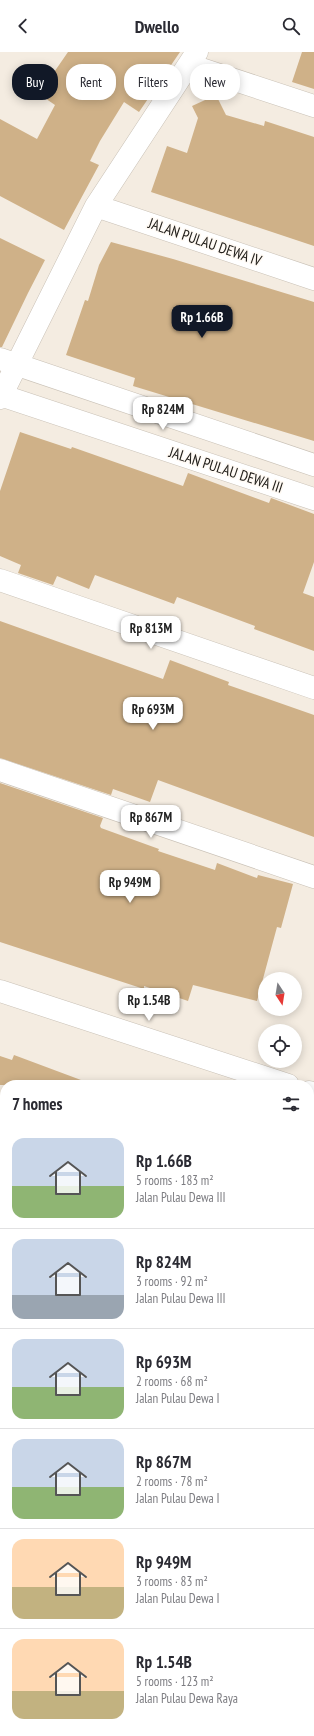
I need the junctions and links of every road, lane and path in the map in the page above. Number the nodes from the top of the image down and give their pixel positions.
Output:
1 (193, 58) edge
2 (314, 106) edge
3 (96, 206) junction
4 (314, 279) edge
5 (8, 362) edge
6 (0, 396) edge
7 (314, 465) edge
8 (314, 499) edge
9 (0, 580) edge
10 (314, 688) edge
11 (0, 770) edge
12 (314, 877) edge
13 (0, 991) edge
14 (273, 1080) edge

1 - 2 street
1 - 3 street
3 - 4 street, JALAN PULAU DEWA IV
3 - 5 street
5 - 6 street
5 - 7 street
6 - 8 street, JALAN PULAU DEWA III
9 - 10 street
11 - 12 street
13 - 14 street

